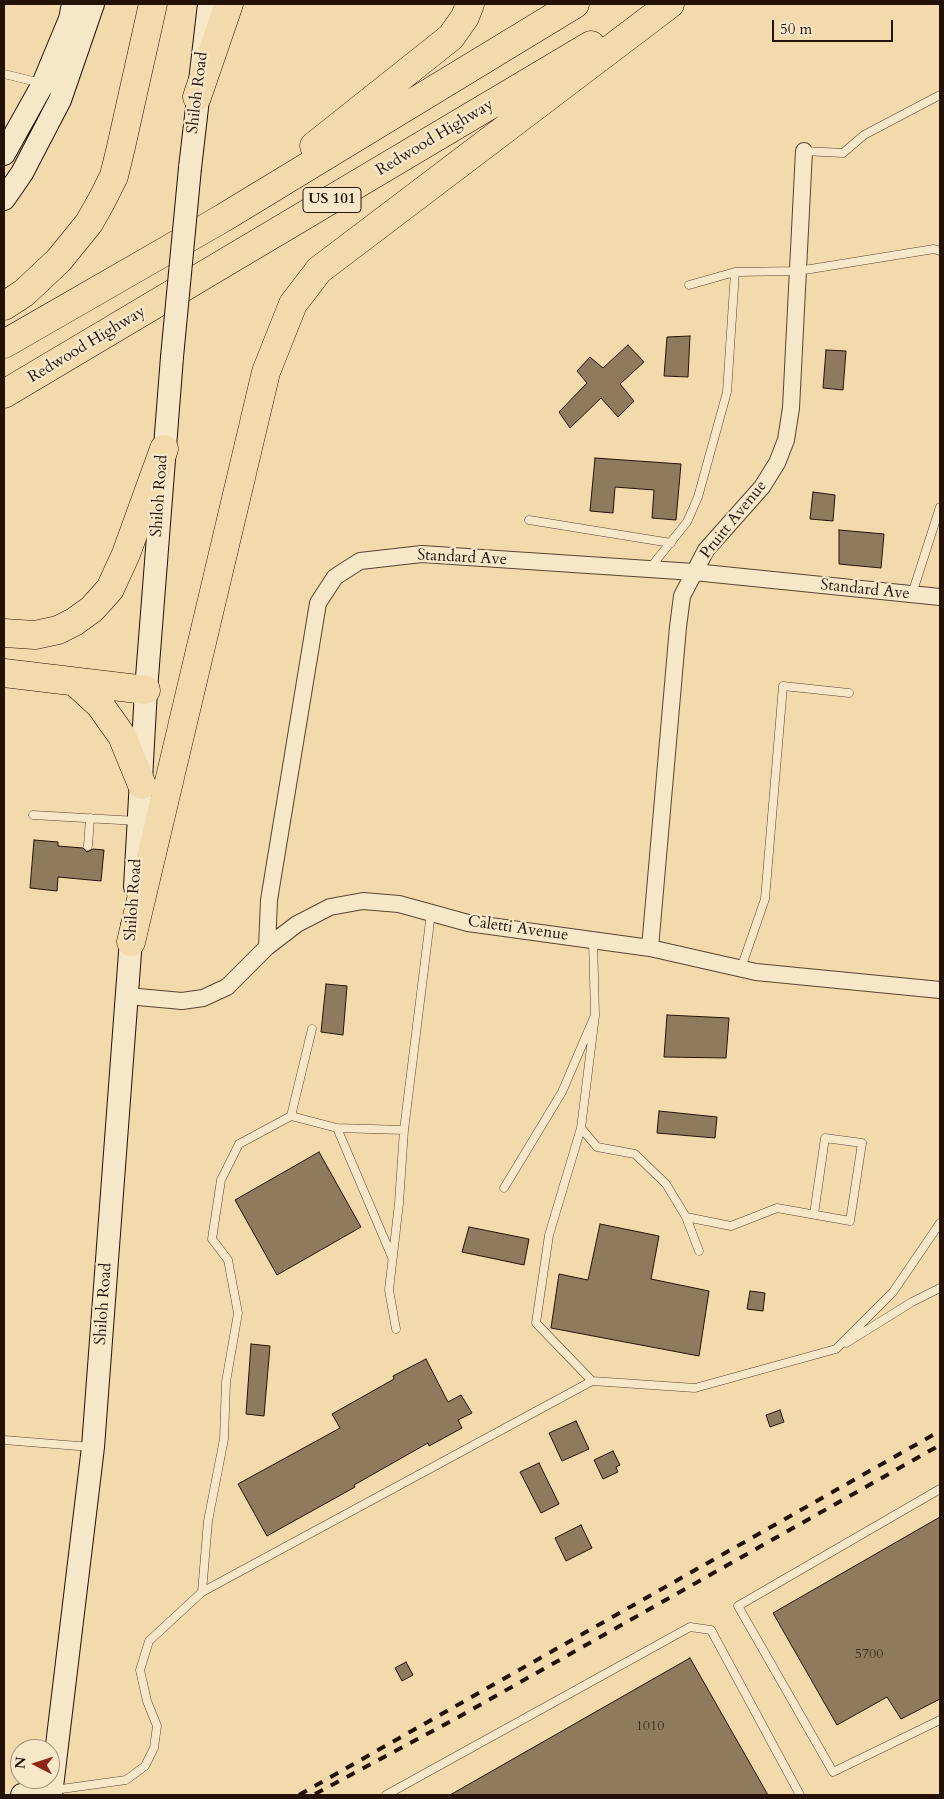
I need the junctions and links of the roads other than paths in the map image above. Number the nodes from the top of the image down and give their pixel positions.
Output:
1 (73, 4) edge
2 (93, 4) edge
3 (153, 4) edge
4 (209, 4) edge
5 (229, 4) edge
6 (470, 4) edge
7 (575, 4) edge
8 (660, 4) edge
9 (670, 4) edge
10 (4, 74) edge
11 (44, 84) junction
12 (940, 95) edge
13 (197, 98) junction
14 (804, 152) joint
15 (4, 154) edge
16 (4, 199) edge
17 (223, 218) junction
18 (940, 251) edge
19 (798, 271) junction
20 (735, 272) junction
21 (689, 286) dead end
22 (4, 306) edge
23 (126, 322) junction
24 (4, 344) edge
25 (4, 394) edge
26 (4, 414) edge
27 (164, 449) junction
28 (940, 507) edge
29 (528, 520) dead end
30 (671, 543) junction
31 (649, 569) junction
32 (694, 572) junction
33 (912, 594) junction
34 (940, 597) edge
35 (4, 633) edge
36 (4, 673) edge
37 (76, 683) junction
38 (146, 690) junction
39 (849, 693) dead end
40 (142, 784) junction
41 (33, 815) dead end
42 (90, 818) junction
43 (139, 821) junction
44 (88, 846) dead end
45 (431, 913) junction
46 (593, 940) junction
47 (131, 942) junction
48 (267, 947) junction
49 (650, 948) junction
50 (741, 968) junction
51 (940, 990) edge
52 (126, 996) junction
53 (595, 1015) junction
54 (312, 1029) dead end
55 (291, 1116) junction
56 (337, 1128) junction
57 (581, 1128) junction
58 (404, 1130) junction
59 (504, 1188) dead end
60 (814, 1214) junction
61 (686, 1217) junction
62 (940, 1223) edge
63 (699, 1251) dead end
64 (392, 1259) junction
65 (940, 1288) edge
66 (396, 1329) dead end
67 (836, 1349) junction
68 (592, 1380) junction
69 (4, 1440) edge
70 (93, 1447) junction
71 (940, 1489) edge
72 (202, 1592) junction
73 (940, 1720) edge
74 (51, 1793) edge
75 (22, 1795) edge
76 (386, 1795) edge
77 (800, 1795) edge

1 - 11 main road
2 - 16 main road
3 - 22 highway
4 - 13 main road, Shiloh Road
5 - 13 highway
6 - 17 highway
7 - 17 highway, US 101
8 - 23 highway, Redwood Highway / US 101
9 - 47 highway
10 - 11 lane
11 - 15 main road
12 - 14 lane
13 - 27 main road, Shiloh Road, bridge
14 - 19 street, Pruitt Avenue
17 - 24 highway, US 101
18 - 19 lane
19 - 20 lane
19 - 32 street, Pruitt Avenue
20 - 21 lane
20 - 30 lane
23 - 25 highway, Redwood Highway / US 101
23 - 26 highway
27 - 35 highway
27 - 38 main road, Shiloh Road
28 - 33 lane
29 - 30 lane
30 - 31 lane
31 - 32 street, Standard Ave
31 - 48 street, Standard Ave
32 - 33 street, Standard Ave
32 - 49 street, Pruitt Avenue
33 - 34 street, Standard Ave
36 - 37 highway
37 - 38 highway
37 - 40 highway
38 - 40 main road, Shiloh Road
39 - 50 lane
40 - 43 main road, Shiloh Road
41 - 42 lane
42 - 43 lane
42 - 44 lane
43 - 47 main road, Shiloh Road
45 - 46 street, Caletti Avenue
45 - 48 street, Caletti Avenue
45 - 58 lane
46 - 49 street, Caletti Avenue
46 - 53 lane
47 - 52 main road, Shiloh Road
48 - 52 street, Caletti Avenue
49 - 50 street, Caletti Avenue
50 - 51 street, Caletti Avenue
52 - 70 main road, Shiloh Road
53 - 57 lane
53 - 59 lane
54 - 55 lane
55 - 56 lane
55 - 72 lane
56 - 58 lane
56 - 64 lane
57 - 61 lane
57 - 68 lane
58 - 64 lane
60 - 60 lane
60 - 61 lane
61 - 63 lane
62 - 67 lane
64 - 66 lane
65 - 67 lane
67 - 68 lane
68 - 72 lane
69 - 70 lane
70 - 74 main road, Shiloh Road
71 - 73 lane
72 - 74 lane
74 - 75 main road
76 - 77 lane

